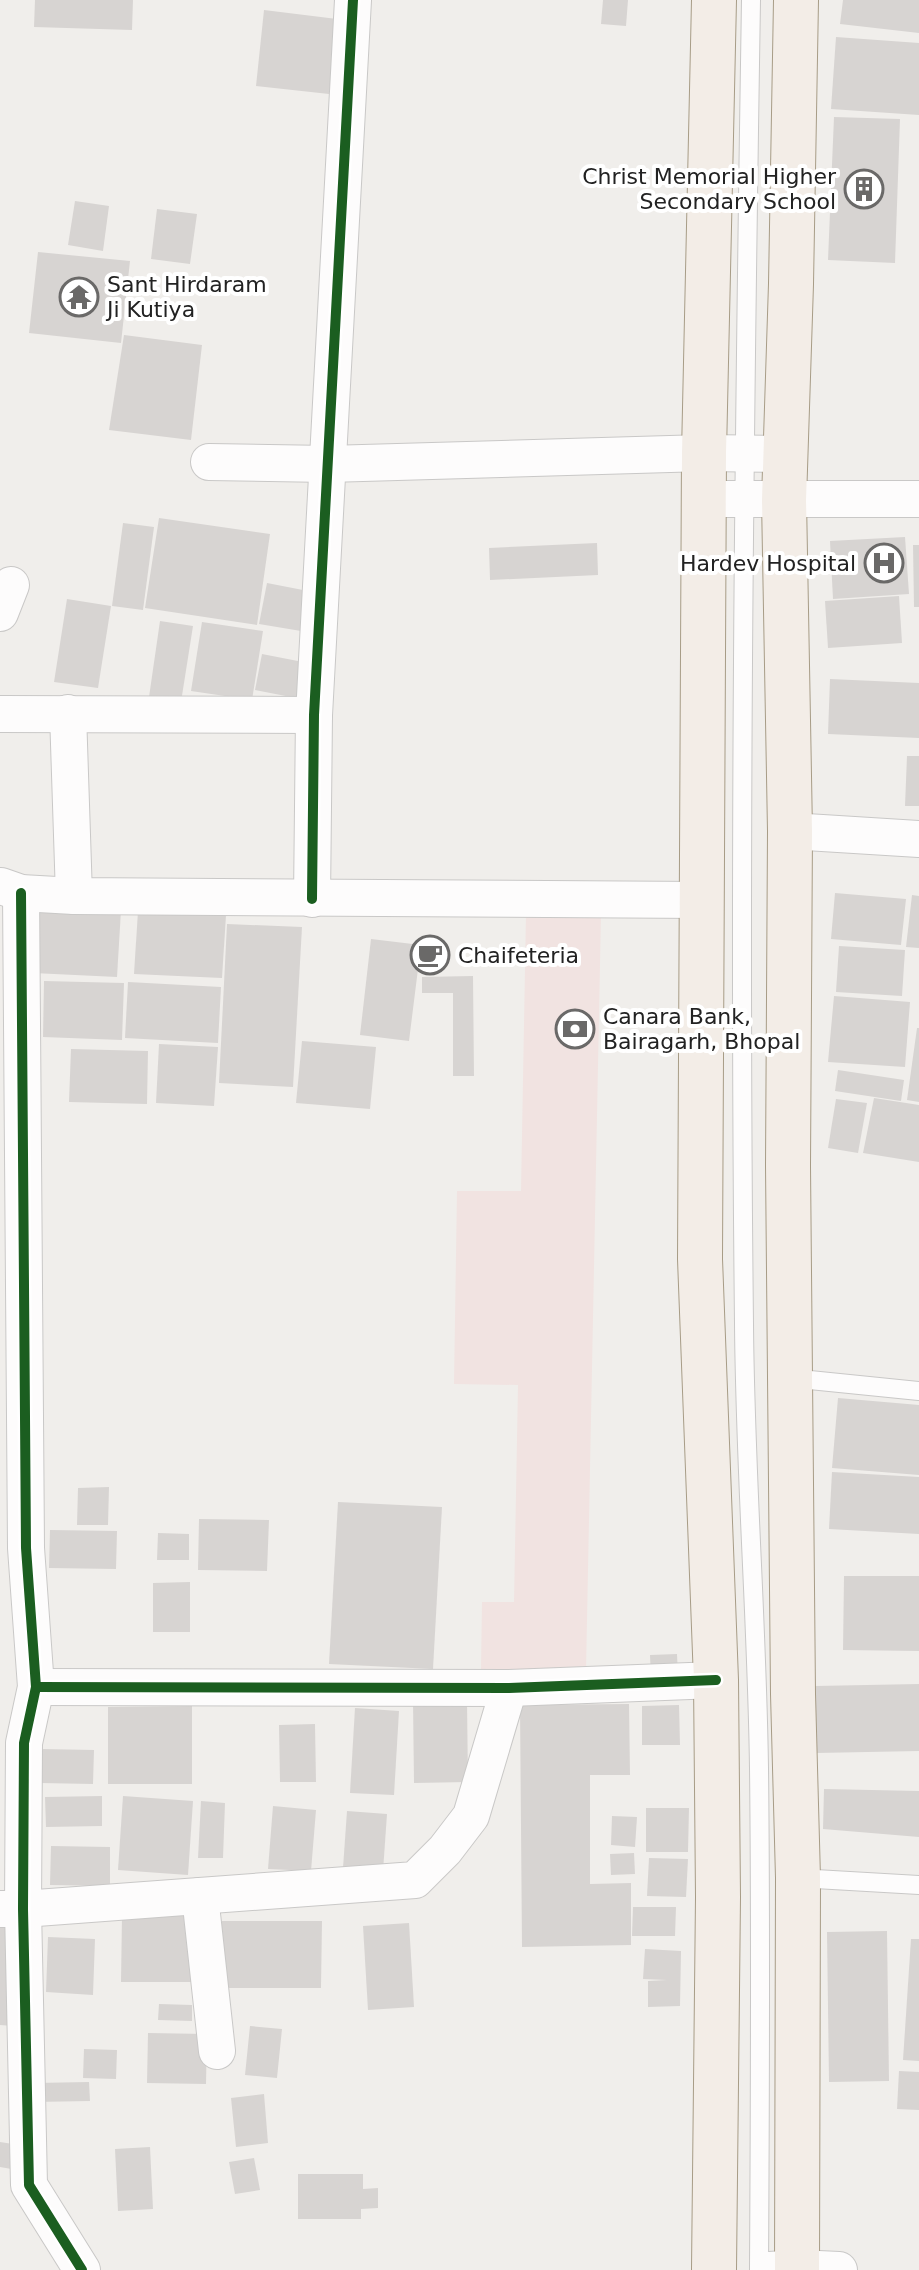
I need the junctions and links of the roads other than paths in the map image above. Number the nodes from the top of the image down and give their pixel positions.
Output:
1 (353, 0) edge
2 (714, 0) edge
3 (751, 0) edge
4 (796, 0) edge
5 (744, 453) junction
6 (209, 462) dead end
7 (328, 464) junction
8 (744, 499) junction
9 (919, 499) edge
10 (68, 713) junction
11 (0, 714) edge
12 (314, 715) junction
13 (790, 831) junction
14 (919, 839) edge
15 (11, 889) edge
16 (74, 896) junction
17 (312, 899) junction
18 (702, 900) junction
19 (790, 1378) junction
20 (919, 1391) edge
21 (13, 1548) edge
22 (716, 1680) junction
23 (36, 1687) junction
24 (509, 1688) junction
25 (12, 1742) edge
26 (798, 1878) junction
27 (919, 1885) edge
28 (200, 1896) junction
29 (11, 1909) edge
30 (217, 2051) dead end
31 (15, 2184) edge
32 (82, 2270) edge
33 (714, 2270) edge
34 (792, 2270) edge

1 - 7 street
2 - 5 main road
3 - 5 lane
4 - 5 main road
5 - 7 street
5 - 8 main road
5 - 8 main road
6 - 7 street
7 - 12 street
8 - 9 street
8 - 13 main road
8 - 18 main road
8 - 34 lane
10 - 11 street
10 - 12 street
10 - 16 street
12 - 17 street
13 - 14 street
13 - 19 main road
15 - 16 street
15 - 21 street
16 - 17 street
17 - 18 street
18 - 22 main road
19 - 20 lane
19 - 26 main road
21 - 23 street
22 - 24 street
22 - 33 main road
23 - 24 street
23 - 25 street
24 - 28 street
25 - 29 street
26 - 27 lane
26 - 34 main road
28 - 29 street
28 - 30 street
29 - 31 street
31 - 32 street

